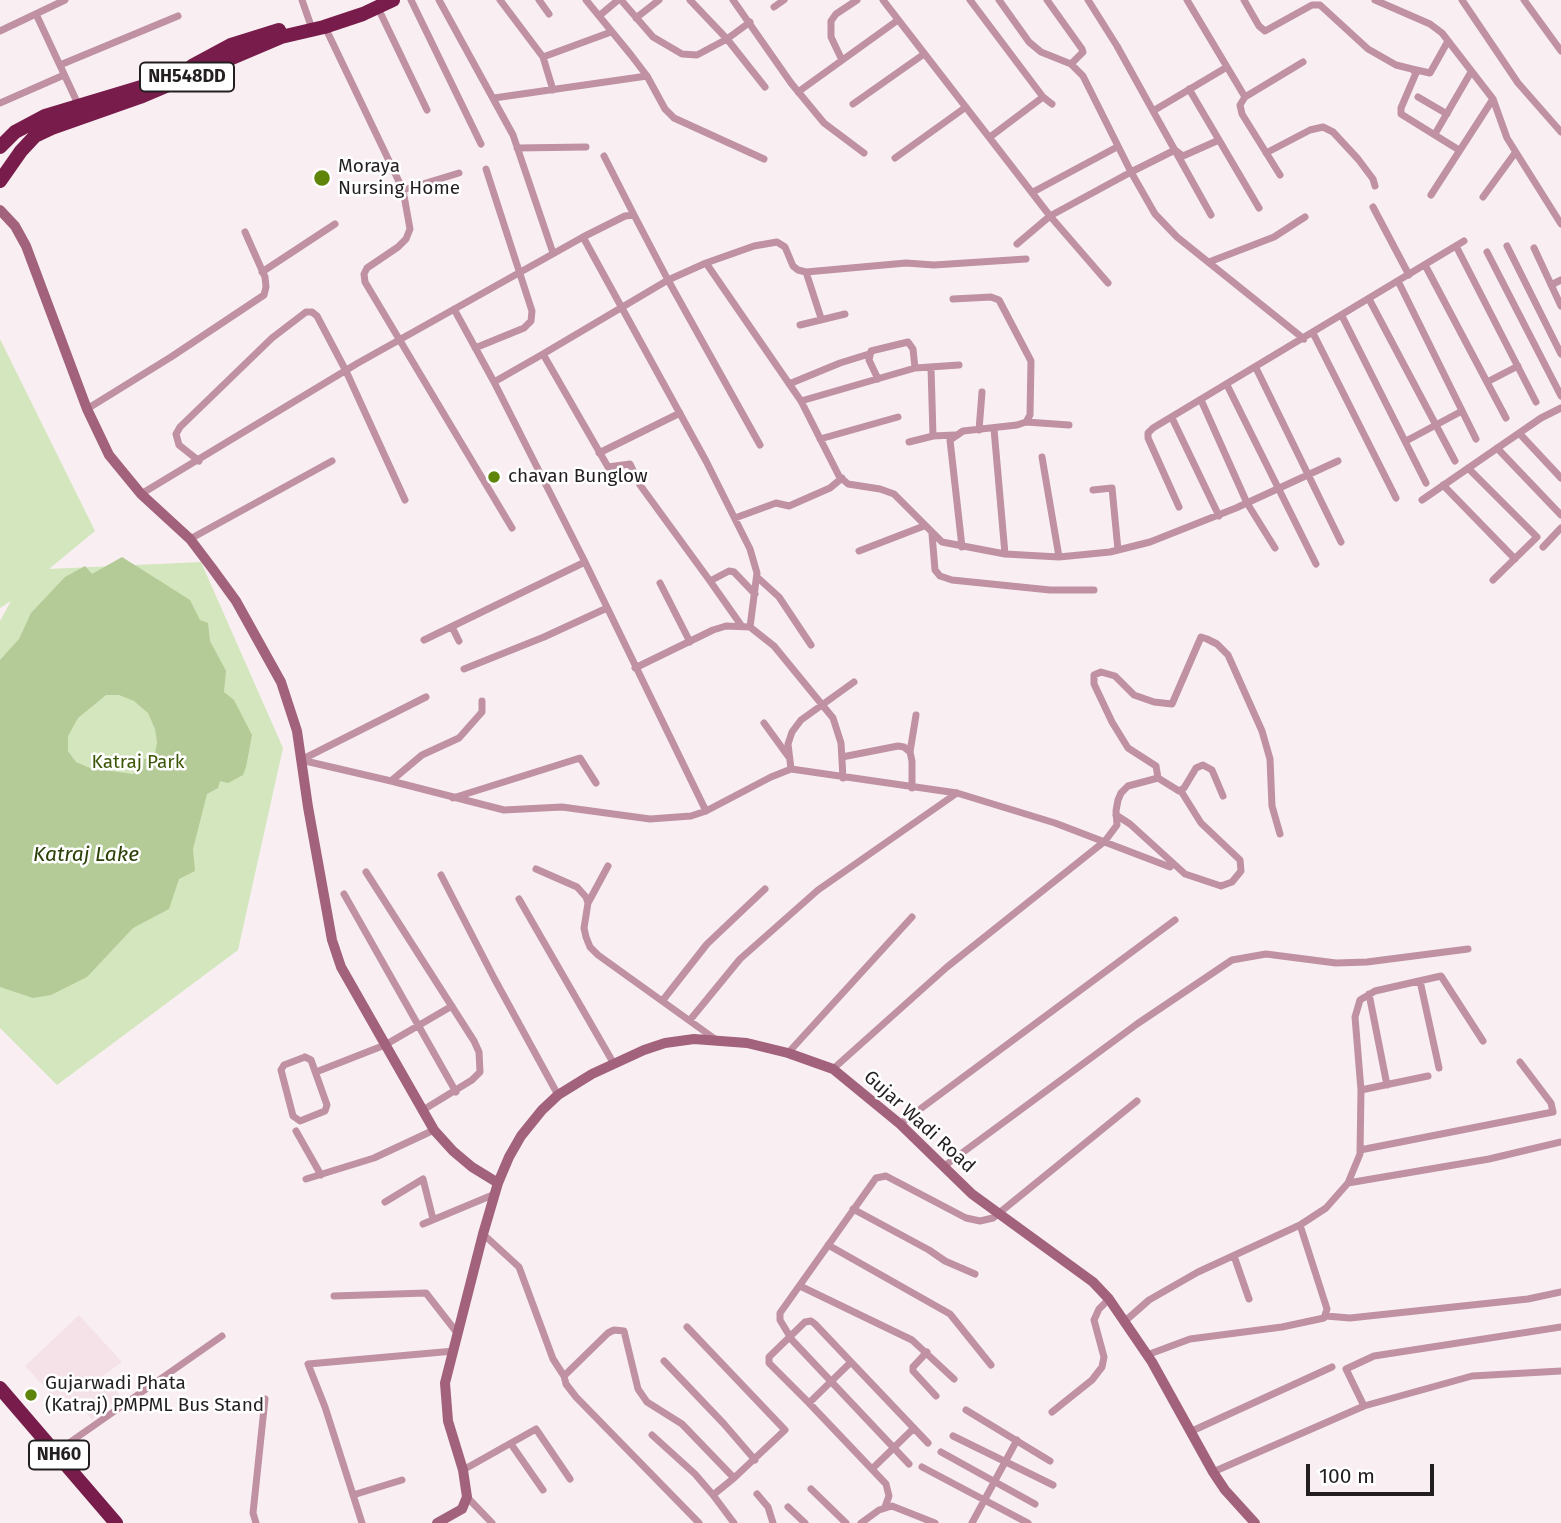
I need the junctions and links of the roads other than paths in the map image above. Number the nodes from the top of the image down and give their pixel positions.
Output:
1 (65, 0) edge
2 (302, 0) edge
3 (393, 0) edge
4 (411, 0) edge
5 (439, 0) edge
6 (500, 0) edge
7 (539, 0) edge
8 (586, 0) edge
9 (619, 0) edge
10 (659, 0) edge
11 (690, 0) edge
12 (733, 0) edge
13 (784, 0) edge
14 (857, 0) edge
15 (883, 0) edge
16 (970, 0) edge
17 (999, 0) edge
18 (1047, 0) edge
19 (1088, 0) edge
20 (1187, 0) edge
21 (1244, 0) edge
22 (1375, 0) edge
23 (1462, 0) edge
24 (1524, 0) edge
25 (377, 4) edge
26 (774, 7) dead end
27 (36, 14) junction
28 (549, 14) dead end
29 (178, 16) dead end
30 (599, 16) junction
31 (636, 18) junction
32 (898, 20) junction
33 (750, 22) junction
34 (310, 23) junction
35 (324, 27) junction
36 (0, 31) edge
37 (611, 32) junction
38 (727, 39) junction
39 (1448, 41) junction
40 (1561, 51) edge
41 (924, 54) junction
42 (543, 57) junction
43 (842, 60) junction
44 (1303, 62) dead end
45 (1071, 64) junction
46 (60, 65) junction
47 (1227, 66) junction
48 (1412, 69) junction
49 (1471, 72) junction
50 (64, 75) junction
51 (647, 76) junction
52 (765, 87) dead end
53 (1189, 89) junction
54 (553, 90) junction
55 (799, 92) junction
56 (1043, 97) junction
57 (1245, 97) junction
58 (1418, 97) dead end
59 (494, 98) junction
60 (1493, 99) junction
61 (0, 103) edge
62 (78, 104) junction
63 (853, 104) dead end
64 (1052, 104) dead end
65 (966, 107) junction
66 (427, 110) dead end
67 (1153, 111) junction
68 (1447, 114) junction
69 (1561, 132) edge
70 (7, 133) edge
71 (1435, 134) junction
72 (990, 138) junction
73 (1219, 140) junction
74 (481, 144) dead end
75 (586, 147) dead end
76 (1117, 147) junction
77 (0, 148) edge
78 (517, 148) junction
79 (1175, 150) junction
80 (1459, 150) junction
81 (864, 153) dead end
82 (1266, 153) junction
83 (1516, 153) junction
84 (604, 156) dead end
85 (895, 158) dead end
86 (764, 159) dead end
87 (486, 169) dead end
88 (1130, 172) junction
89 (459, 173) dead end
90 (1280, 175) dead end
91 (0, 181) edge
92 (1375, 186) dead end
93 (403, 190) junction
94 (1033, 192) junction
95 (1432, 195) dead end
96 (1483, 197) dead end
97 (1373, 207) dead end
98 (1259, 208) dead end
99 (0, 210) edge
100 (634, 215) junction
101 (1212, 215) dead end
102 (1050, 216) junction
103 (1305, 217) dead end
104 (335, 224) dead end
105 (1561, 224) edge
106 (245, 232) dead end
107 (583, 237) junction
108 (1464, 241) dead end
109 (1017, 244) dead end
110 (1456, 246) junction
111 (1507, 246) dead end
112 (1534, 247) dead end
113 (1486, 251) dead end
114 (553, 253) junction
115 (1026, 259) dead end
116 (706, 262) junction
117 (1209, 262) junction
118 (1425, 265) junction
119 (262, 272) junction
120 (806, 272) junction
121 (519, 273) junction
122 (1409, 275) junction
123 (668, 280) junction
124 (1561, 280) edge
125 (1398, 281) junction
126 (1108, 283) dead end
127 (1551, 285) junction
128 (953, 299) dead end
129 (1370, 299) junction
130 (1561, 306) edge
131 (621, 307) junction
132 (454, 309) junction
133 (845, 314) dead end
134 (1342, 316) junction
135 (821, 318) junction
136 (800, 325) dead end
137 (1313, 334) junction
138 (1304, 339) junction
139 (400, 340) junction
140 (475, 348) junction
141 (543, 354) junction
142 (869, 354) junction
143 (1561, 355) edge
144 (959, 365) dead end
145 (1518, 366) junction
146 (930, 367) junction
147 (915, 368) junction
148 (1256, 368) junction
149 (346, 371) junction
150 (878, 379) junction
151 (494, 382) junction
152 (1487, 382) junction
153 (789, 384) junction
154 (1227, 385) junction
155 (982, 392) dead end
156 (1561, 396) edge
157 (1201, 400) junction
158 (802, 401) junction
159 (1536, 402) dead end
160 (1561, 408) edge
161 (87, 409) junction
162 (1462, 411) junction
163 (680, 413) junction
164 (898, 417) dead end
165 (1172, 418) junction
166 (1506, 418) dead end
167 (1026, 422) junction
168 (1069, 425) dead end
169 (1435, 425) junction
170 (994, 429) junction
171 (979, 430) junction
172 (1519, 433) junction
173 (955, 435) junction
174 (933, 436) junction
175 (820, 439) junction
176 (1476, 439) dead end
177 (1406, 441) junction
178 (909, 442) dead end
179 (760, 444) dead end
180 (1497, 448) junction
181 (599, 453) junction
182 (1042, 457) dead end
183 (199, 461) junction
184 (332, 461) dead end
185 (1338, 461) dead end
186 (1455, 461) dead end
187 (1468, 468) junction
188 (1309, 474) junction
189 (842, 478) junction
190 (1561, 478) edge
191 (1426, 483) dead end
192 (1443, 485) junction
193 (1278, 489) junction
194 (1093, 490) dead end
195 (141, 494) junction
196 (1396, 498) dead end
197 (1422, 499) dead end
198 (405, 500) dead end
199 (1247, 503) junction
200 (1179, 508) dead end
201 (1561, 515) edge
202 (1219, 516) junction
203 (735, 517) junction
204 (924, 526) junction
205 (512, 528) dead end
206 (1561, 528) edge
207 (932, 534) junction
208 (190, 539) junction
209 (1341, 542) dead end
210 (962, 547) junction
211 (1543, 547) dead end
212 (1275, 548) dead end
213 (1118, 550) junction
214 (859, 551) dead end
215 (1005, 554) junction
216 (1059, 557) junction
217 (1515, 559) junction
218 (586, 562) junction
219 (1316, 564) dead end
220 (757, 577) junction
221 (1493, 580) dead end
222 (710, 581) junction
223 (660, 583) dead end
224 (1094, 590) dead end
225 (755, 594) junction
226 (607, 608) junction
227 (745, 626) junction
228 (452, 627) junction
229 (424, 640) dead end
230 (459, 641) dead end
231 (690, 642) junction
232 (811, 645) dead end
233 (635, 668) junction
234 (464, 669) dead end
235 (855, 682) dead end
236 (426, 697) dead end
237 (482, 701) dead end
238 (824, 705) junction
239 (916, 715) dead end
240 (764, 723) dead end
241 (910, 752) junction
242 (789, 756) junction
243 (842, 757) junction
244 (301, 760) junction
245 (791, 769) junction
246 (843, 778) junction
247 (1158, 778) junction
248 (391, 781) junction
249 (596, 783) dead end
250 (912, 788) junction
251 (1181, 790) junction
252 (957, 793) junction
253 (1223, 796) dead end
254 (452, 798) junction
255 (706, 811) junction
256 (1116, 815) junction
257 (1280, 834) dead end
258 (1105, 841) junction
259 (608, 866) dead end
260 (1170, 867) dead end
261 (536, 869) dead end
262 (366, 872) dead end
263 (441, 875) dead end
264 (765, 889) dead end
265 (344, 894) dead end
266 (519, 899) dead end
267 (588, 903) junction
268 (912, 917) dead end
269 (1175, 920) dead end
270 (1468, 949) dead end
271 (1420, 981) junction
272 (1369, 994) junction
273 (663, 1000) junction
274 (452, 1006) junction
275 (690, 1020) junction
276 (419, 1025) junction
277 (717, 1040) junction
278 (1483, 1041) dead end
279 (386, 1045) junction
280 (788, 1053) junction
281 (1520, 1062) dead end
282 (614, 1064) junction
283 (1439, 1068) dead end
284 (833, 1069) junction
285 (316, 1072) junction
286 (1428, 1076) dead end
287 (1387, 1085) junction
288 (1361, 1090) junction
289 (456, 1092) junction
290 (558, 1095) junction
291 (1137, 1101) dead end
292 (423, 1110) junction
293 (900, 1124) junction
294 (434, 1130) junction
295 (296, 1131) dead end
296 (1561, 1142) edge
297 (1360, 1150) junction
298 (943, 1167) junction
299 (321, 1175) junction
300 (306, 1179) dead end
301 (1348, 1183) junction
302 (497, 1189) junction
303 (385, 1202) dead end
304 (853, 1209) junction
305 (1000, 1214) junction
306 (433, 1220) junction
307 (423, 1223) dead end
308 (1300, 1225) junction
309 (483, 1234) junction
310 (828, 1245) junction
311 (1234, 1256) junction
312 (975, 1274) dead end
313 (800, 1286) junction
314 (1561, 1292) edge
315 (334, 1296) dead end
316 (1108, 1299) junction
317 (1249, 1299) dead end
318 (1326, 1317) junction
319 (1124, 1322) junction
320 (687, 1327) dead end
321 (1561, 1327) edge
322 (458, 1334) junction
323 (222, 1335) dead end
324 (790, 1337) junction
325 (454, 1351) junction
326 (927, 1352) junction
327 (1147, 1354) junction
328 (664, 1361) dead end
329 (851, 1362) junction
330 (991, 1365) dead end
331 (1332, 1367) dead end
332 (1561, 1371) edge
333 (564, 1376) junction
334 (954, 1379) dead end
335 (830, 1383) junction
336 (0, 1388) edge
337 (936, 1396) dead end
338 (265, 1399) dead end
339 (809, 1403) junction
340 (1364, 1406) junction
341 (966, 1410) dead end
342 (1052, 1412) dead end
343 (914, 1428) junction
344 (1192, 1431) junction
345 (652, 1435) dead end
346 (953, 1436) dead end
347 (1017, 1440) junction
348 (928, 1443) dead end
349 (511, 1444) junction
350 (893, 1449) junction
351 (56, 1452) junction
352 (941, 1452) dead end
353 (755, 1460) junction
354 (1050, 1461) dead end
355 (1006, 1462) junction
356 (909, 1465) dead end
357 (922, 1467) dead end
358 (872, 1469) junction
359 (463, 1470) junction
360 (1213, 1472) junction
361 (734, 1478) junction
362 (570, 1479) dead end
363 (402, 1480) dead end
364 (995, 1482) junction
365 (1053, 1485) dead end
366 (811, 1489) dead end
367 (542, 1490) dead end
368 (757, 1494) dead end
369 (353, 1495) junction
370 (713, 1495) junction
371 (467, 1497) junction
372 (986, 1500) junction
373 (1035, 1504) dead end
374 (789, 1507) dead end
375 (885, 1507) junction
376 (1253, 1521) edge
377 (116, 1523) edge
378 (256, 1523) edge
379 (362, 1523) edge
380 (437, 1523) edge
381 (492, 1523) edge
382 (699, 1523) edge
383 (734, 1523) edge
384 (773, 1523) edge
385 (805, 1523) edge
386 (846, 1523) edge
387 (861, 1523) edge
388 (935, 1523) edge
389 (972, 1523) edge
390 (1028, 1523) edge

1 - 27 street
2 - 34 street
3 - 25 highway, NH548DD
4 - 74 street
5 - 59 street
6 - 42 street
7 - 28 street
8 - 30 street
9 - 30 street
9 - 31 street
10 - 31 street
11 - 38 street
12 - 33 street
13 - 26 street
14 - 43 street
15 - 32 street
16 - 56 street
17 - 45 street
18 - 45 street
19 - 67 street
20 - 47 street
21 - 48 street
22 - 39 street
23 - 69 street
24 - 40 street
25 - 34 highway, NH548DD
25 - 35 highway, NH548DD
25 - 66 street
27 - 36 street
27 - 46 street
29 - 46 street
30 - 37 street
31 - 38 street
32 - 41 street
32 - 43 street
33 - 38 street
33 - 55 street
34 - 62 highway, NH548DD
35 - 91 highway, NH548DD
35 - 93 street
37 - 42 street
37 - 51 street
38 - 52 street
39 - 48 street
39 - 49 street
41 - 63 street
41 - 65 street
42 - 54 street
43 - 55 street
44 - 57 street
45 - 76 street
46 - 50 street
47 - 53 street
47 - 57 street
48 - 71 street
49 - 60 street
49 - 68 street
50 - 61 street
50 - 62 street
51 - 54 street
51 - 86 street
53 - 67 street
53 - 73 street
54 - 59 street
55 - 81 street
56 - 64 street
56 - 72 street
57 - 82 street
58 - 68 street
59 - 78 street
60 - 80 street
60 - 83 street
62 - 70 highway, NH548DD
65 - 72 street
65 - 85 street
67 - 79 street
68 - 71 street
70 - 77 highway, NH548DD
71 - 80 street
72 - 94 street
73 - 79 street
73 - 98 street
75 - 78 street
76 - 88 street
76 - 94 street
78 - 114 street
79 - 88 street
79 - 101 street
80 - 95 street
82 - 90 street
82 - 92 street
83 - 96 street
83 - 105 street
84 - 100 street
87 - 121 street
88 - 102 street
88 - 117 street
89 - 93 street
93 - 139 street
94 - 102 street
97 - 122 street
99 - 161 street
100 - 107 street
100 - 123 street
102 - 109 street
102 - 126 street
103 - 117 street
104 - 119 street
106 - 119 street
107 - 114 street
107 - 131 street
108 - 110 street
110 - 118 street
110 - 145 street
111 - 143 street
112 - 127 street
113 - 156 street
114 - 121 street
115 - 120 street
116 - 120 street
116 - 123 street
116 - 153 street
117 - 138 street
118 - 122 street
118 - 152 street
119 - 161 street
120 - 135 street
121 - 132 street
121 - 140 street
122 - 125 street
123 - 131 street
123 - 179 street
124 - 127 street
125 - 129 street
125 - 162 street
127 - 130 street
128 - 167 street
129 - 134 street
129 - 169 street
131 - 141 street
131 - 163 street
132 - 139 street
132 - 140 street
133 - 135 street
134 - 137 street
134 - 177 street
135 - 136 street
137 - 138 street
137 - 196 street
138 - 148 street
139 - 149 street
139 - 205 street
140 - 151 street
141 - 151 street
141 - 181 street
142 - 147 street
142 - 150 street
142 - 153 street
144 - 146 street
145 - 152 street
145 - 159 street
146 - 147 street
146 - 174 street
147 - 150 street
148 - 154 street
148 - 188 street
149 - 183 street
149 - 183 street
149 - 198 street
150 - 158 street
151 - 218 street
152 - 166 street
153 - 158 street
154 - 157 street
154 - 193 street
155 - 171 street
157 - 165 street
157 - 199 street
158 - 175 street
160 - 172 street
161 - 195 street
162 - 169 street
162 - 176 street
163 - 181 street
163 - 203 street
164 - 175 street
165 - 200 street
165 - 202 street
167 - 168 street
167 - 170 street
169 - 177 street
169 - 186 street
170 - 171 street
170 - 215 street
171 - 173 street
172 - 180 street
172 - 190 street
173 - 174 street
173 - 210 street
174 - 178 street
175 - 189 street
177 - 191 street
180 - 187 street
180 - 201 street
181 - 222 street
182 - 216 street
183 - 195 street
184 - 208 street
185 - 188 street
187 - 192 street
187 - 217 street
188 - 193 street
188 - 209 street
189 - 203 street
189 - 204 street
192 - 197 street
192 - 217 street
193 - 199 street
193 - 219 street
194 - 213 street
195 - 208 street
199 - 202 street
199 - 212 street
202 - 213 street
203 - 220 street
204 - 207 street
204 - 214 street
206 - 211 street
207 - 210 street
207 - 224 street
208 - 244 street
210 - 215 street
213 - 216 street
215 - 216 street
217 - 221 street
218 - 226 street
218 - 228 street
220 - 225 street
220 - 232 street
222 - 225 street
222 - 227 street
223 - 231 street
225 - 227 street
226 - 233 street
226 - 234 street
227 - 231 street
227 - 238 street
228 - 229 street
228 - 230 street
231 - 233 street
233 - 255 street
235 - 238 street
236 - 244 street
237 - 248 street
238 - 242 street
238 - 243 street
239 - 241 street
240 - 242 street
241 - 243 street
241 - 250 street
242 - 245 street
243 - 246 street
244 - 248 street
244 - 279 street
245 - 246 street
245 - 255 street
246 - 250 street
247 - 251 street
247 - 256 street
247 - 257 street
248 - 254 street
249 - 254 street
250 - 252 street
251 - 253 street
251 - 256 street
252 - 258 street
252 - 275 street
254 - 255 street
256 - 258 street
258 - 260 street
258 - 284 street
259 - 267 street
261 - 267 street
262 - 274 street
263 - 290 street
264 - 273 street
265 - 276 street
266 - 282 street
267 - 273 street
268 - 280 street
269 - 293 street
270 - 298 street
271 - 272 street
271 - 278 street
271 - 283 street
272 - 287 street
272 - 288 street
273 - 275 street
274 - 276 street
274 - 289 street
275 - 277 street
276 - 279 street
276 - 289 street
277 - 280 street, Gujar Wadi Road
277 - 282 street, Gujar Wadi Road
279 - 285 street
279 - 292 street
280 - 284 street, Gujar Wadi Road
281 - 297 street
282 - 290 street, Gujar Wadi Road
284 - 293 street, Gujar Wadi Road
285 - 285 street
286 - 287 street
287 - 288 street
288 - 297 street
289 - 292 street
290 - 302 street, Gujar Wadi Road
291 - 305 street
292 - 294 street
293 - 298 street, Gujar Wadi Road
294 - 299 street
294 - 302 street
295 - 299 street
296 - 301 street
297 - 301 street
298 - 305 street, Gujar Wadi Road
299 - 300 street
301 - 308 street
302 - 306 street
302 - 309 street, Gujar Wadi Road
303 - 306 street
304 - 305 street
304 - 310 street
304 - 312 street
305 - 316 street, Gujar Wadi Road
306 - 307 street
308 - 311 street
308 - 318 street
309 - 322 street, Gujar Wadi Road
309 - 333 street
310 - 313 street
310 - 330 street
311 - 317 street
311 - 319 street
313 - 324 street
313 - 326 street
314 - 318 street
315 - 322 street
316 - 319 street, Gujar Wadi Road
316 - 342 street
318 - 327 street
319 - 327 street, Gujar Wadi Road
320 - 353 street
321 - 340 street
322 - 325 street, Gujar Wadi Road
323 - 351 street
324 - 329 street
324 - 335 street
324 - 339 street
325 - 359 street, Gujar Wadi Road
325 - 369 street
326 - 334 street
326 - 337 street
327 - 344 street, Gujar Wadi Road
328 - 353 street
329 - 335 street
329 - 343 street
331 - 344 street
332 - 340 street
333 - 361 street
333 - 382 street
335 - 339 street
335 - 350 street
336 - 351 highway, NH60
338 - 378 street
339 - 358 street
340 - 360 street
341 - 347 street
343 - 348 street
343 - 350 street
344 - 360 street, Gujar Wadi Road
345 - 370 street
346 - 355 street
347 - 354 street
347 - 355 street
349 - 359 street
349 - 362 street
349 - 367 street
350 - 356 street
350 - 358 street
351 - 377 highway, NH60
352 - 364 street
353 - 361 street
355 - 364 street
355 - 365 street
357 - 372 street
358 - 375 street
359 - 371 street, Gujar Wadi Road
360 - 376 street, Gujar Wadi Road
361 - 370 street
363 - 369 street
364 - 372 street
364 - 373 street
366 - 386 street
368 - 384 street
369 - 379 street
370 - 383 street
371 - 380 street
371 - 381 street
372 - 389 street
372 - 390 street
374 - 385 street
375 - 387 street
375 - 388 street

